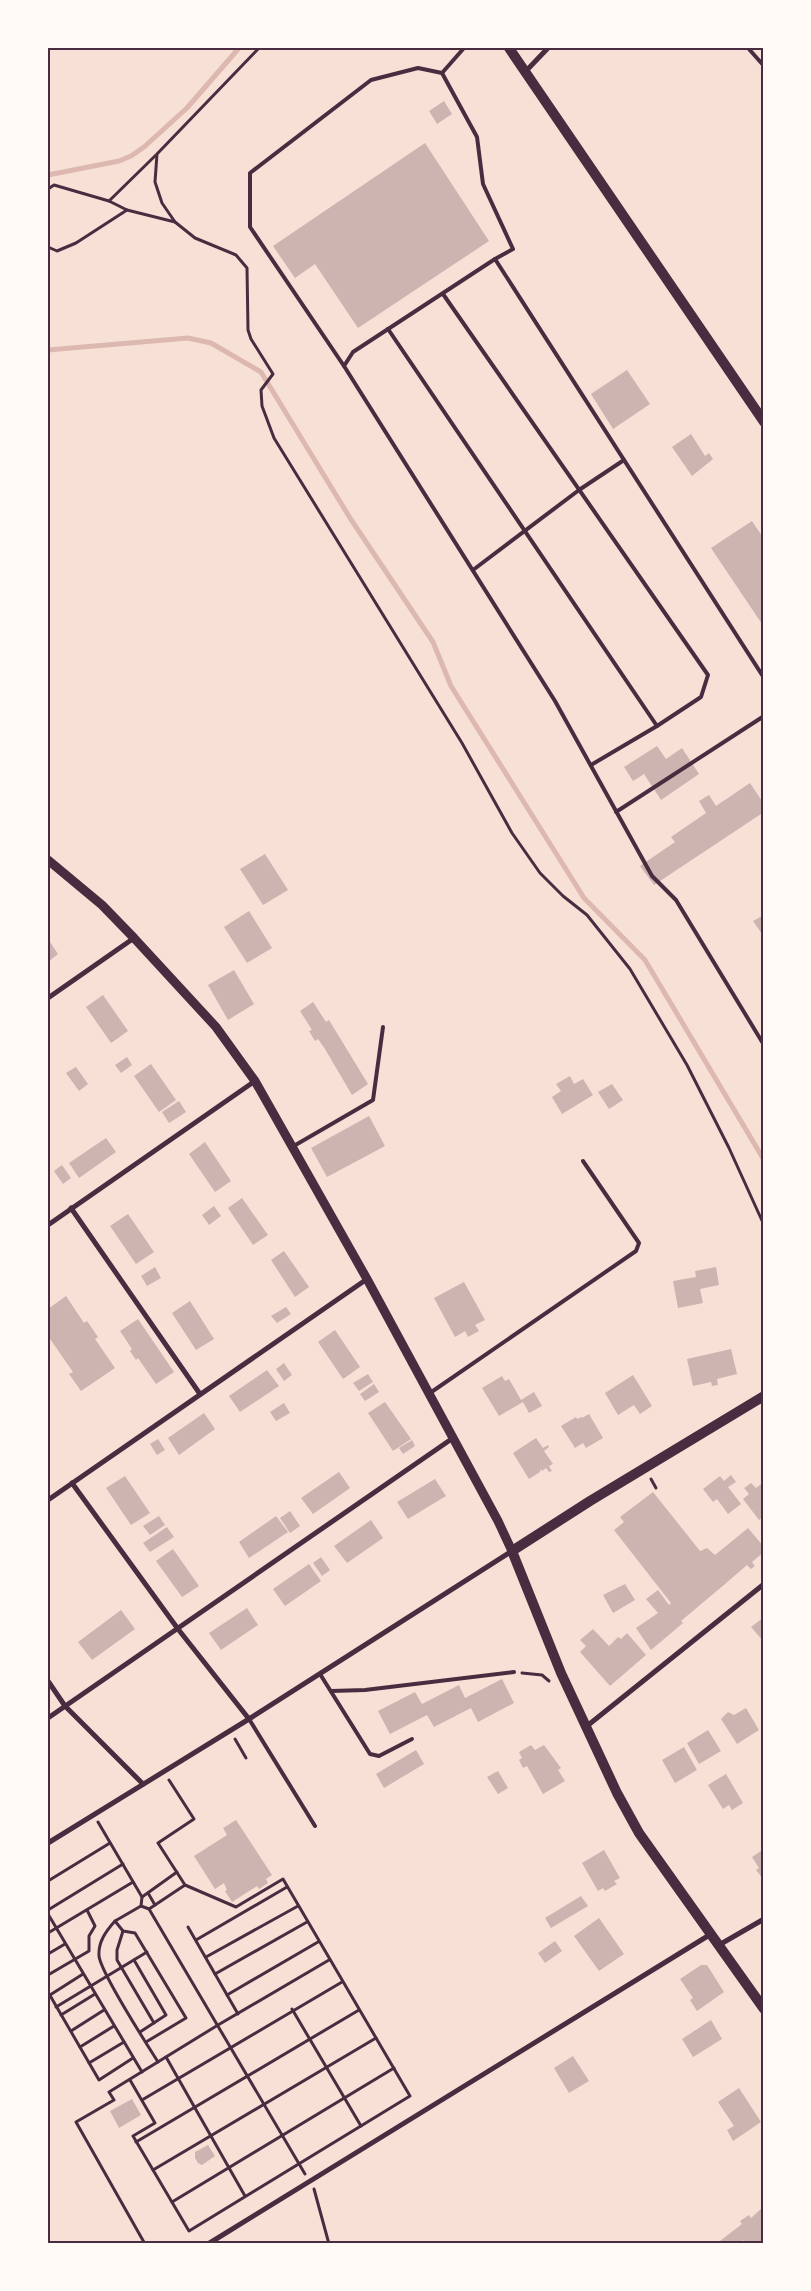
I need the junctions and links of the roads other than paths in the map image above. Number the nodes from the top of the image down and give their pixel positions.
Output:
1 (464, 48) edge
2 (509, 48) edge
3 (548, 48) edge
4 (748, 48) edge
5 (764, 66) edge
6 (525, 72) junction
7 (442, 73) junction
8 (496, 259) junction
9 (443, 294) junction
10 (388, 329) junction
11 (344, 366) junction
12 (764, 422) edge
13 (624, 460) junction
14 (579, 490) junction
15 (525, 531) junction
16 (473, 570) junction
17 (764, 678) edge
18 (764, 716) edge
19 (657, 726) junction
20 (591, 766) junction
21 (616, 812) junction
22 (48, 860) edge
23 (134, 938) junction
24 (48, 998) edge
25 (383, 1027) dead end
26 (764, 1045) edge
27 (255, 1081) junction
28 (292, 1147) junction
29 (583, 1161) dead end
30 (71, 1208) junction
31 (48, 1224) edge
32 (367, 1279) junction
33 (200, 1394) junction
34 (429, 1394) junction
35 (764, 1396) edge
36 (453, 1438) junction
37 (72, 1483) junction
38 (48, 1500) edge
39 (512, 1551) junction
40 (764, 1584) edge
41 (178, 1629) junction
42 (514, 1672) road end
43 (320, 1674) junction
44 (48, 1681) edge
45 (331, 1691) junction
46 (65, 1706) junction
47 (48, 1718) edge
48 (249, 1719) junction
49 (587, 1726) junction
50 (412, 1739) dead end
51 (143, 1784) junction
52 (315, 1826) dead end
53 (48, 1843) edge
54 (764, 1919) edge
55 (711, 1934) junction
56 (719, 1945) junction
57 (764, 2009) edge
58 (208, 2244) edge

1 - 7 lane
2 - 6 main road
3 - 6 street
4 - 5 lane
6 - 12 main road
7 - 8 lane
7 - 11 lane
8 - 9 lane
8 - 13 lane
9 - 10 lane
9 - 14 lane
10 - 11 lane
10 - 15 lane
11 - 16 lane
13 - 14 lane
13 - 17 lane
14 - 15 lane
14 - 19 lane
15 - 16 lane
15 - 19 lane
16 - 20 lane
18 - 21 lane
19 - 20 lane
20 - 21 lane
21 - 26 lane
22 - 23 street
23 - 24 street
23 - 27 street
25 - 28 lane
27 - 28 street
27 - 30 street
28 - 32 street
29 - 34 lane
30 - 31 street
30 - 33 street
32 - 33 street
32 - 34 street
33 - 37 street
34 - 36 street
35 - 39 main road
36 - 39 street
36 - 41 street
37 - 38 street
37 - 41 street
39 - 43 street
39 - 49 main road
40 - 49 street
41 - 46 street
41 - 48 street
42 - 45 lane
43 - 45 lane
43 - 48 street
44 - 46 street
45 - 50 lane
46 - 47 street
46 - 51 street
48 - 51 street
48 - 52 lane
49 - 55 main road
51 - 53 street
54 - 56 street
55 - 56 main road
55 - 58 street
56 - 57 main road

